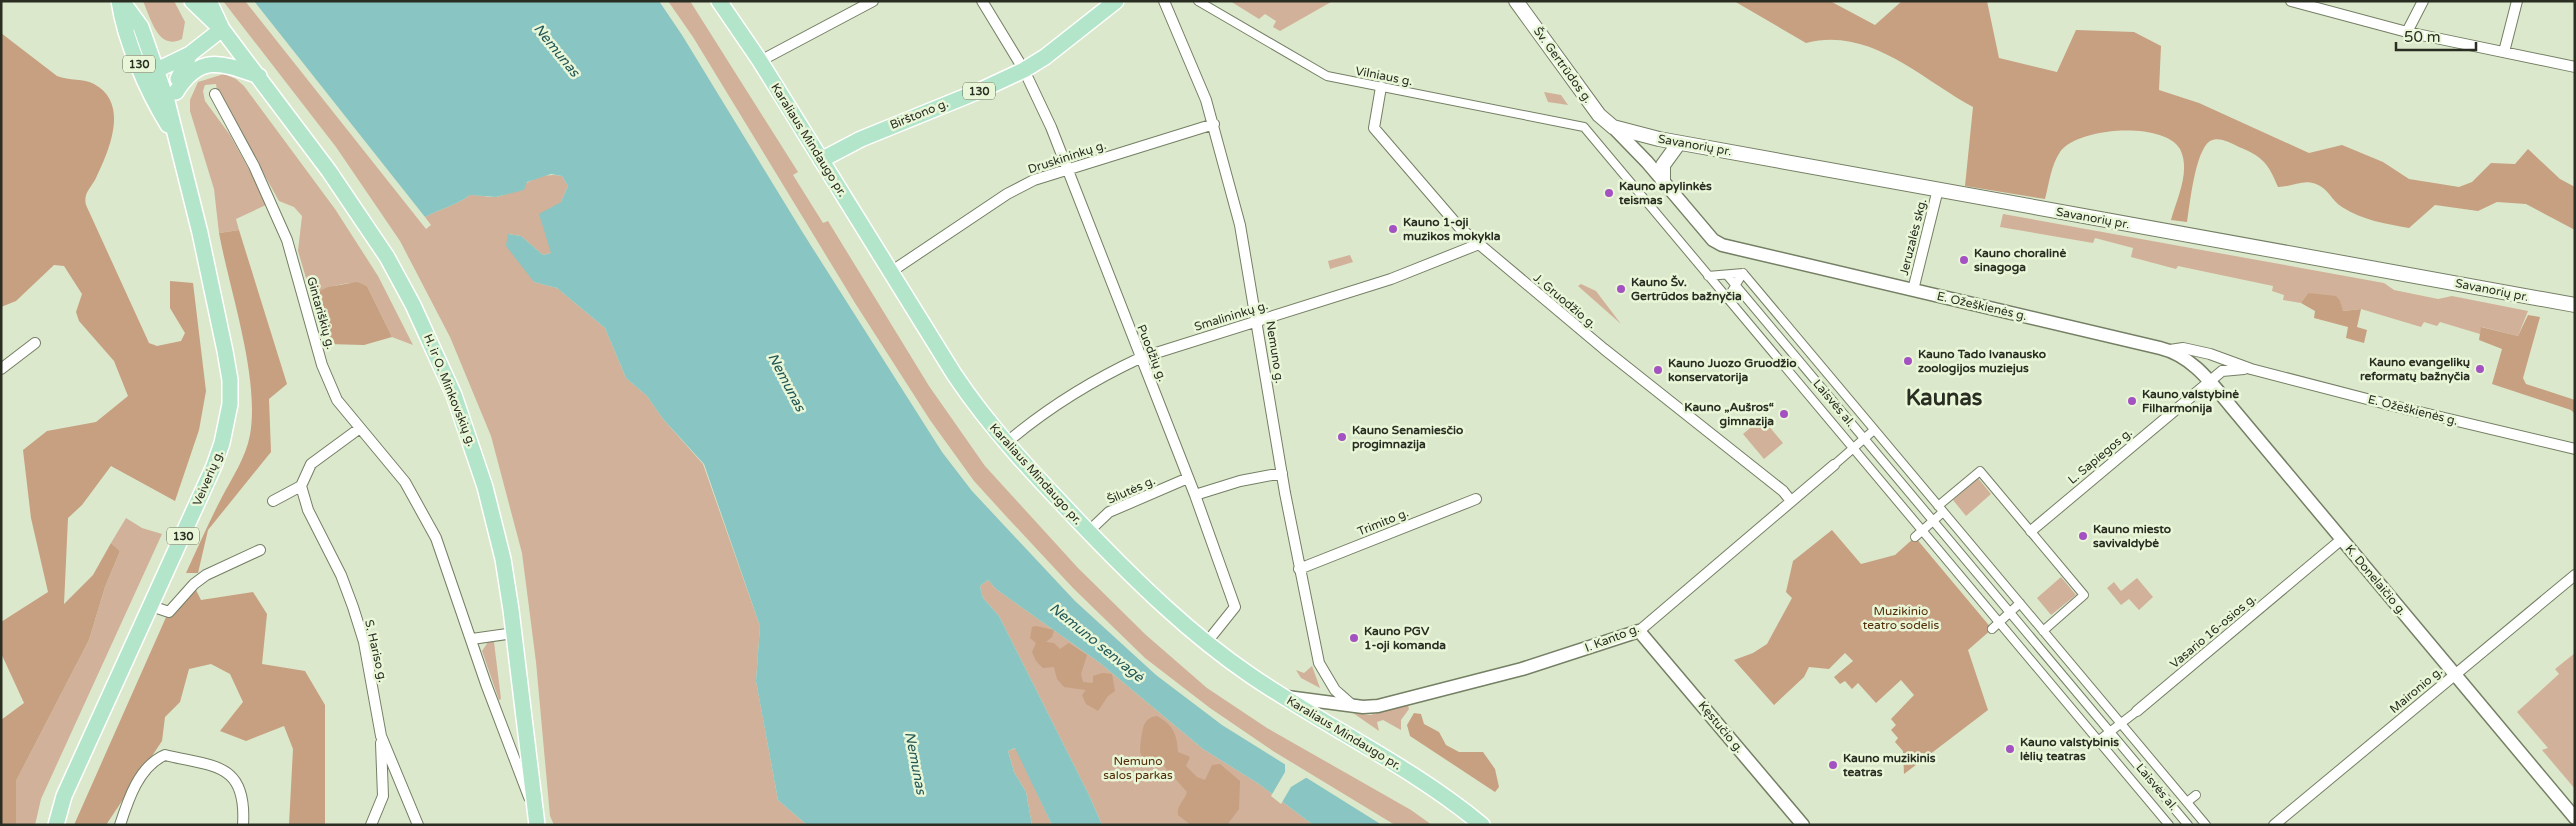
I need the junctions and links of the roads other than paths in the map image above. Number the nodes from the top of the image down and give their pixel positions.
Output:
1 (121, 1) edge
2 (192, 1) edge
3 (209, 1) edge
4 (719, 1) edge
5 (873, 1) edge
6 (982, 1) edge
7 (1116, 1) edge
8 (1164, 1) edge
9 (1198, 1) edge
10 (1516, 1) edge
11 (2291, 1) edge
12 (2423, 1) edge
13 (2517, 1) edge
14 (222, 29) junction
15 (2407, 32) junction
16 (2504, 52) junction
17 (190, 54) junction
18 (760, 61) junction
19 (2575, 67) edge
20 (157, 70) junction
21 (1024, 70) junction
22 (258, 76) junction
23 (1381, 87) junction
24 (176, 92) junction
25 (215, 94) dead end
26 (155, 104) junction
27 (1214, 124) junction
28 (1584, 127) joint
29 (1613, 127) junction
30 (177, 138) junction
31 (1679, 143) junction
32 (821, 160) junction
33 (1067, 169) junction
34 (1663, 181) junction
35 (1938, 190) junction
36 (1479, 244) junction
37 (889, 273) junction
38 (1743, 273) junction
39 (1727, 275) junction
40 (1708, 276) junction
41 (1735, 285) junction
42 (1913, 290) junction
43 (1727, 299) junction
44 (2575, 305) edge
45 (1258, 320) junction
46 (35, 343) dead end
47 (2170, 350) junction
48 (1140, 358) junction
49 (1, 369) edge
50 (2251, 369) junction
51 (2209, 381) junction
52 (360, 428) junction
53 (1874, 430) junction
54 (1864, 439) junction
55 (1006, 443) junction
56 (1853, 448) junction
57 (2575, 448) edge
58 (1834, 465) joint
59 (1282, 473) junction
60 (1188, 478) junction
61 (301, 486) junction
62 (1195, 495) junction
63 (1476, 499) dead end
64 (273, 501) dead end
65 (1791, 501) junction
66 (1941, 509) junction
67 (1933, 521) junction
68 (1922, 531) junction
69 (2031, 531) junction
70 (1088, 532) junction
71 (1915, 537) dead end
72 (2342, 539) junction
73 (260, 550) dead end
74 (1299, 569) junction
75 (2575, 575) edge
76 (2020, 603) junction
77 (151, 606) junction
78 (2010, 612) junction
79 (1999, 622) junction
80 (1992, 628) dead end
81 (1639, 631) junction
82 (2042, 631) junction
83 (514, 633) junction
84 (472, 638) junction
85 (1207, 642) junction
86 (2455, 674) junction
87 (1286, 697) junction
88 (1352, 705) junction
89 (2137, 711) joint
90 (2122, 724) junction
91 (2110, 732) junction
92 (381, 736) junction
93 (2098, 741) junction
94 (2196, 795) dead end
95 (2187, 802) junction
96 (534, 809) junction
97 (2575, 818) edge
98 (56, 825) edge
99 (120, 825) edge
100 (243, 825) edge
101 (371, 825) edge
102 (418, 825) edge
103 (537, 825) edge
104 (1482, 825) edge
105 (1802, 825) edge
106 (2169, 825) edge
107 (2188, 825) edge
108 (2206, 825) edge
109 (2274, 825) edge

1 - 20 main road, Veiverių g. / 130
1 - 26 main road, Veiverių g. / 130
2 - 14 main road, H. ir O. Minkovskių g.
3 - 14 main road, H. ir O. Minkovskių g.
4 - 18 main road, Karaliaus Mindaugo pr.
5 - 18 street
6 - 21 street, Puodžių g.
7 - 21 main road, Birštono g. / 130
8 - 27 street, Nemuno g.
9 - 23 street, Vilniaus g.
10 - 29 main road, Šv. Gertrūdos g.
11 - 15 street
12 - 15 street
13 - 16 street
14 - 17 main road
14 - 22 main road, H. ir O. Minkovskių g.
15 - 16 street
16 - 19 street
17 - 20 main road
17 - 24 main road
18 - 32 main road, Karaliaus Mindaugo pr.
20 - 26 main road
20 - 30 main road, Veiverių g. / 130
21 - 32 main road, Birštono g. / 130
21 - 33 street, Puodžių g.
22 - 24 main road
22 - 83 main road, H. ir O. Minkovskių g.
23 - 28 street, Vilniaus g.
23 - 36 street, J. Gruodžio g.
24 - 30 main road
25 - 52 street, Gintariškių g.
26 - 30 main road, Veiverių g. / 130
27 - 33 street, Druskininkų g.
27 - 45 street, Nemuno g.
28 - 40 street, Laisvės al.
29 - 31 main road, Savanorių pr.
29 - 34 street
30 - 77 main road, Veiverių g. / 130
31 - 34 main road
31 - 35 main road, Savanorių pr.
32 - 37 main road, Karaliaus Mindaugo pr.
33 - 37 street, Druskininkų g.
33 - 48 street, Puodžių g.
34 - 42 street, E. Ožeškienės g.
35 - 42 street, Jeruzalės skg.
35 - 44 main road, Savanorių pr.
36 - 45 street, Smalininkų g.
36 - 65 street, J. Gruodžio g.
37 - 55 main road, Karaliaus Mindaugo pr.
38 - 39 street
38 - 41 street
38 - 53 street, Laisvės al.
39 - 40 street
39 - 41 street, Laisvės al.
40 - 43 street, Laisvės al.
41 - 43 street
41 - 54 street, Laisvės al.
42 - 47 street, E. Ožeškienės g.
43 - 56 street, Laisvės al.
45 - 48 street, Smalininkų g.
45 - 59 street, Nemuno g.
46 - 49 street
47 - 50 street, E. Ožeškienės g.
47 - 51 street, K. Donelaičio g.
48 - 55 street, Smalininkų g.
48 - 60 street, Puodžių g.
50 - 51 street, E. Ožeškienės g.
50 - 57 street, E. Ožeškienės g.
51 - 69 street, L. Sapiegos g.
51 - 72 street, K. Donelaičio g.
52 - 61 street
52 - 84 street, H. ir O. Minkovskių g.
53 - 54 street, I. Kanto g.
53 - 66 street, Laisvės al.
54 - 56 street, I. Kanto g.
54 - 67 street, Laisvės al.
55 - 70 main road, Karaliaus Mindaugo pr.
56 - 58 street, I. Kanto g.
56 - 68 street, Laisvės al.
58 - 65 street, I. Kanto g.
59 - 62 street
59 - 74 street, Nemuno g.
60 - 62 street, Puodžių g.
60 - 70 street, Šilutės g.
61 - 64 street
61 - 92 street, S. Hariso g.
62 - 85 street, Puodžių g.
63 - 74 street, Trimito g.
65 - 81 street, I. Kanto g.
66 - 67 street
66 - 69 street
66 - 76 street, Laisvės al.
67 - 68 street
67 - 78 street, Laisvės al.
68 - 71 street
68 - 79 street, Laisvės al.
69 - 82 street
70 - 85 main road, Karaliaus Mindaugo pr.
72 - 86 street, K. Donelaičio g.
72 - 89 street, Vasario 16-osios g.
73 - 77 street
74 - 88 street, Nemuno g.
75 - 86 street, Maironio g.
76 - 78 street
76 - 82 street, Laisvės al.
77 - 98 main road, Veiverių g. / 130
78 - 79 street
78 - 91 street, Laisvės al.
79 - 80 street
79 - 93 street, Laisvės al.
81 - 88 street, I. Kanto g.
81 - 105 street, Kęstučio g.
82 - 90 street, Laisvės al.
83 - 84 street
83 - 96 main road, H. ir O. Minkovskių g.
84 - 96 street, H. ir O. Minkovskių g.
85 - 87 main road, Karaliaus Mindaugo pr.
86 - 97 street, K. Donelaičio g.
86 - 109 street, Maironio g.
87 - 88 street, I. Kanto g.
87 - 104 main road, Karaliaus Mindaugo pr.
89 - 90 street, Vasario 16-osios g.
90 - 91 street, Vasario 16-osios g.
90 - 95 street, Laisvės al.
91 - 93 street, Vasario 16-osios g.
91 - 107 street, Laisvės al.
92 - 101 street
92 - 102 street, S. Hariso g.
93 - 106 street, Laisvės al.
94 - 95 street
95 - 108 street, Laisvės al.
96 - 103 main road, H. ir O. Minkovskių g.
99 - 100 street

